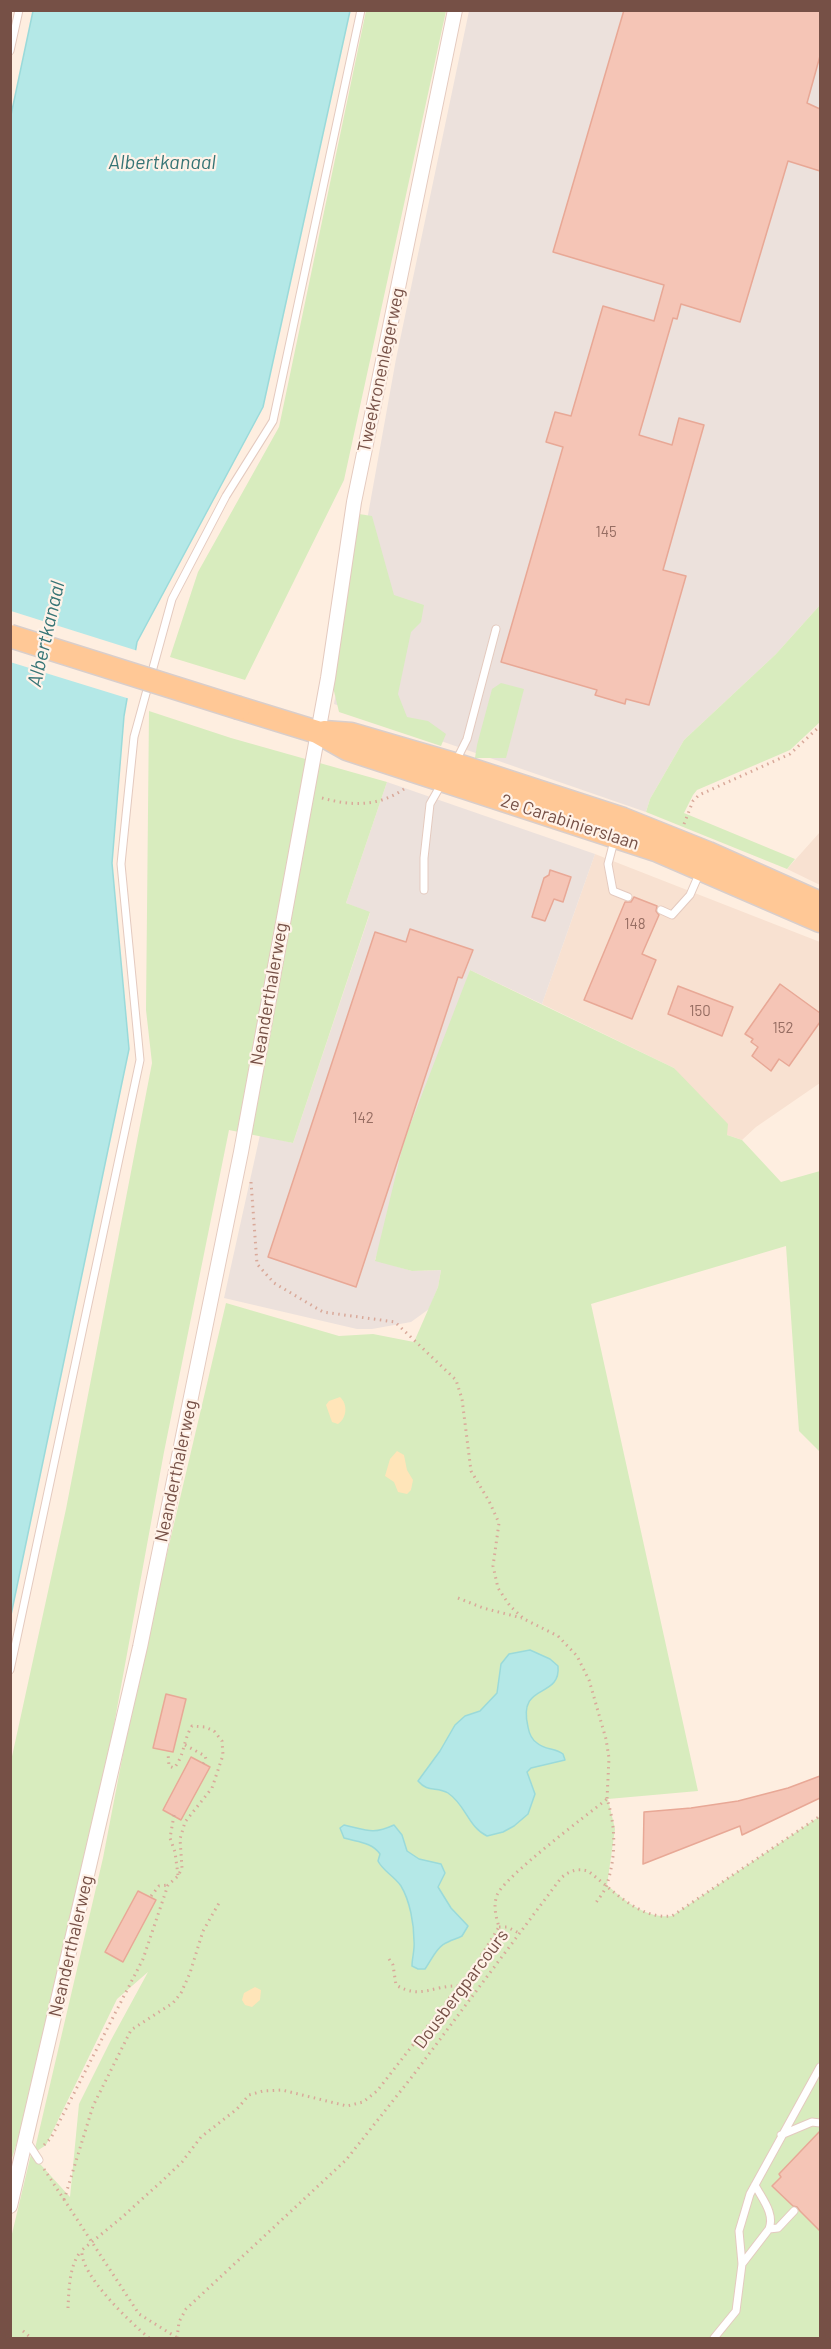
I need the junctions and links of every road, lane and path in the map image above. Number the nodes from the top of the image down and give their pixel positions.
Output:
1 (19, 10) edge
2 (361, 10) edge
3 (455, 10) edge
4 (10, 51) edge
5 (496, 629) dead end
6 (10, 636) edge
7 (820, 726) edge
8 (317, 732) junction
9 (449, 772) junction
10 (410, 784) dead end
11 (306, 793) junction
12 (620, 828) junction
13 (682, 829) dead end
14 (704, 861) junction
15 (424, 890) dead end
16 (627, 897) dead end
17 (820, 903) edge
18 (661, 910) dead end
19 (820, 921) edge
20 (241, 1152) junction
21 (458, 1598) dead end
22 (524, 1619) junction
23 (10, 1670) edge
24 (185, 1745) junction
25 (168, 1753) dead end
26 (203, 1764) dead end
27 (607, 1799) junction
28 (174, 1815) dead end
29 (820, 1816) edge
30 (178, 1876) junction
31 (168, 1885) junction
32 (607, 1886) junction
33 (150, 1896) dead end
34 (219, 1903) dead end
35 (595, 1904) dead end
36 (499, 1928) junction
37 (519, 1933) junction
38 (389, 1959) dead end
39 (459, 1986) junction
40 (820, 2067) edge
41 (820, 2123) edge
42 (781, 2135) junction
43 (26, 2140) junction
44 (38, 2159) junction
45 (755, 2184) junction
46 (64, 2200) junction
47 (10, 2206) edge
48 (794, 2211) dead end
49 (769, 2229) junction
50 (92, 2241) junction
51 (82, 2250) junction
52 (742, 2264) junction
53 (68, 2308) dead end
54 (23, 2331) dead end
55 (31, 2338) edge
56 (149, 2338) edge
57 (177, 2338) edge
58 (714, 2338) edge

1 - 4 lane
2 - 23 lane
3 - 8 street, Tweekronenlegerweg
5 - 9 lane
6 - 8 main road, 2e Carabinierslaan, bridge
7 - 13 path
8 - 9 main road, 2e Carabinierslaan
8 - 11 street, Neanderthalerweg
9 - 12 main road, 2e Carabinierslaan
9 - 15 lane
10 - 11 path
11 - 20 street, Neanderthalerweg
12 - 14 main road, 2e Carabinierslaan
12 - 16 lane
14 - 17 main road, 2e Carabinierslaan
14 - 18 lane
14 - 19 main road, 2e Carabinierslaan
20 - 22 path
20 - 43 street, Neanderthalerweg
21 - 22 path
22 - 27 path
24 - 25 path
24 - 26 path
24 - 30 path
27 - 32 path
27 - 36 path
28 - 30 path
29 - 32 path, Dousbergparcours
30 - 31 path
31 - 33 path
31 - 44 path
32 - 35 path
32 - 37 path, Dousbergparcours
34 - 46 path
36 - 37 path
36 - 39 path
37 - 57 path, Dousbergparcours
38 - 39 path
39 - 50 path
40 - 42 lane
41 - 42 lane
42 - 45 lane
43 - 44 lane
43 - 47 street, Neanderthalerweg
44 - 46 path
45 - 49 lane
45 - 52 lane
46 - 50 path
48 - 49 lane
49 - 52 lane
50 - 51 path
50 - 57 path
51 - 53 path
51 - 56 path
52 - 58 lane
54 - 55 path

